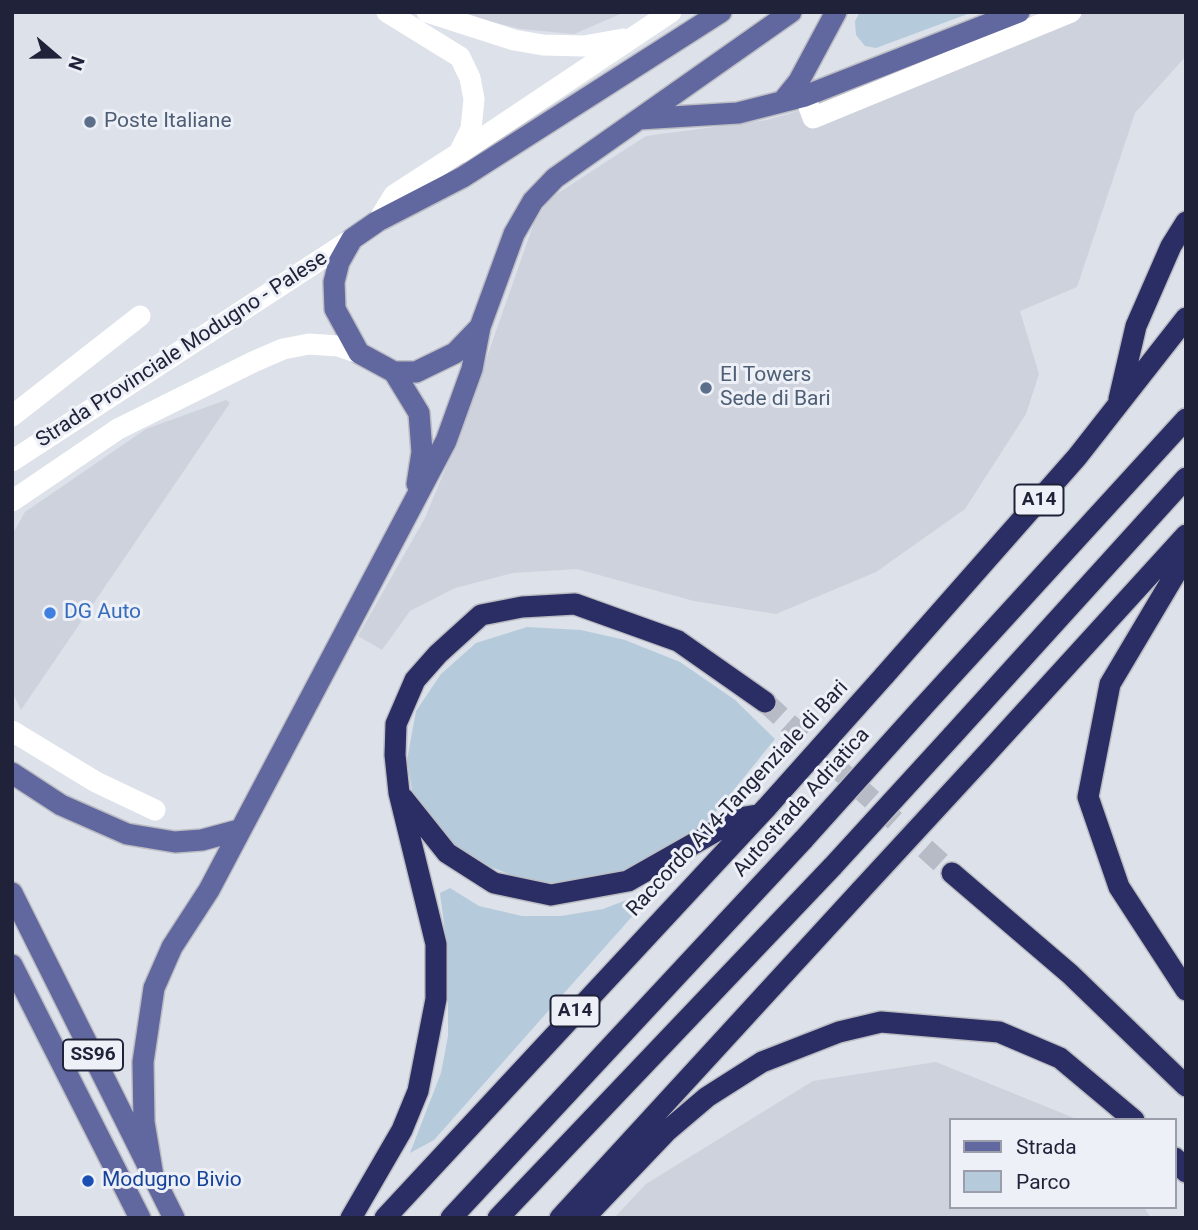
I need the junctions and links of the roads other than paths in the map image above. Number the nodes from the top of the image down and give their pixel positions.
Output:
1 (387, 12) edge
2 (427, 12) edge
3 (671, 12) edge
4 (721, 12) edge
5 (791, 12) edge
6 (836, 12) edge
7 (1019, 12) edge
8 (1071, 12) edge
9 (632, 37) junction
10 (805, 96) junction
11 (782, 102) junction
12 (639, 119) junction
13 (459, 153) junction
14 (378, 221) junction
15 (1186, 222) edge
16 (352, 239) junction
17 (140, 316) dead end
18 (1186, 318) edge
19 (480, 327) junction
20 (359, 353) junction
21 (394, 372) junction
22 (1117, 405) junction
23 (12, 416) edge
24 (1186, 419) edge
25 (12, 461) edge
26 (1186, 478) edge
27 (12, 501) edge
28 (413, 503) junction
29 (1186, 536) edge
30 (1186, 556) edge
31 (765, 702) tunnel mouth
32 (12, 730) edge
33 (12, 773) edge
34 (399, 793) junction
35 (125, 796) junction
36 (155, 810) dead end
37 (763, 811) junction
38 (116, 830) junction
39 (239, 830) junction
40 (952, 873) tunnel mouth
41 (12, 893) edge
42 (12, 965) edge
43 (1186, 990) edge
44 (1186, 1086) edge
45 (1132, 1118) edge
46 (153, 1176) junction
47 (140, 1218) edge
48 (174, 1218) edge
49 (351, 1218) edge
50 (385, 1218) edge
51 (451, 1218) edge
52 (498, 1218) edge
53 (560, 1218) edge
54 (584, 1218) edge

1 - 13 street
2 - 9 street
3 - 9 street
4 - 14 main road, Strada Provinciale Modugno - Palese
5 - 12 main road
6 - 11 main road
7 - 10 main road
8 - 10 street
9 - 13 street
10 - 11 main road
11 - 12 main road
12 - 19 main road
13 - 14 street
14 - 16 main road, Strada Provinciale Modugno - Palese
15 - 22 highway, Raccordo A14-Tangenziale di Bari / A14
16 - 20 main road, Strada Provinciale Modugno - Palese
16 - 25 street, Strada Provinciale Modugno - Palese
17 - 23 street
18 - 22 highway, Raccordo A14-Tangenziale di Bari / A14
19 - 21 main road
19 - 28 main road
20 - 21 main road, Strada Provinciale Modugno - Palese
20 - 27 street, Strada Provinciale Modugno - Palese
21 - 28 main road
22 - 37 highway, Raccordo A14-Tangenziale di Bari / A14, bridge
24 - 51 highway, Autostrada Adriatica / A14, bridge
26 - 52 highway, bridge
28 - 39 main road
29 - 53 highway, bridge
30 - 43 highway
31 - 34 highway
32 - 35 street
33 - 38 main road
34 - 37 highway
34 - 49 highway
35 - 36 street
35 - 38 street
37 - 50 highway, Raccordo A14-Tangenziale di Bari / A14
38 - 39 main road
39 - 46 main road
40 - 44 highway
41 - 46 main road, SS96
42 - 47 main road, SS96
45 - 54 highway
46 - 48 main road, SS96

